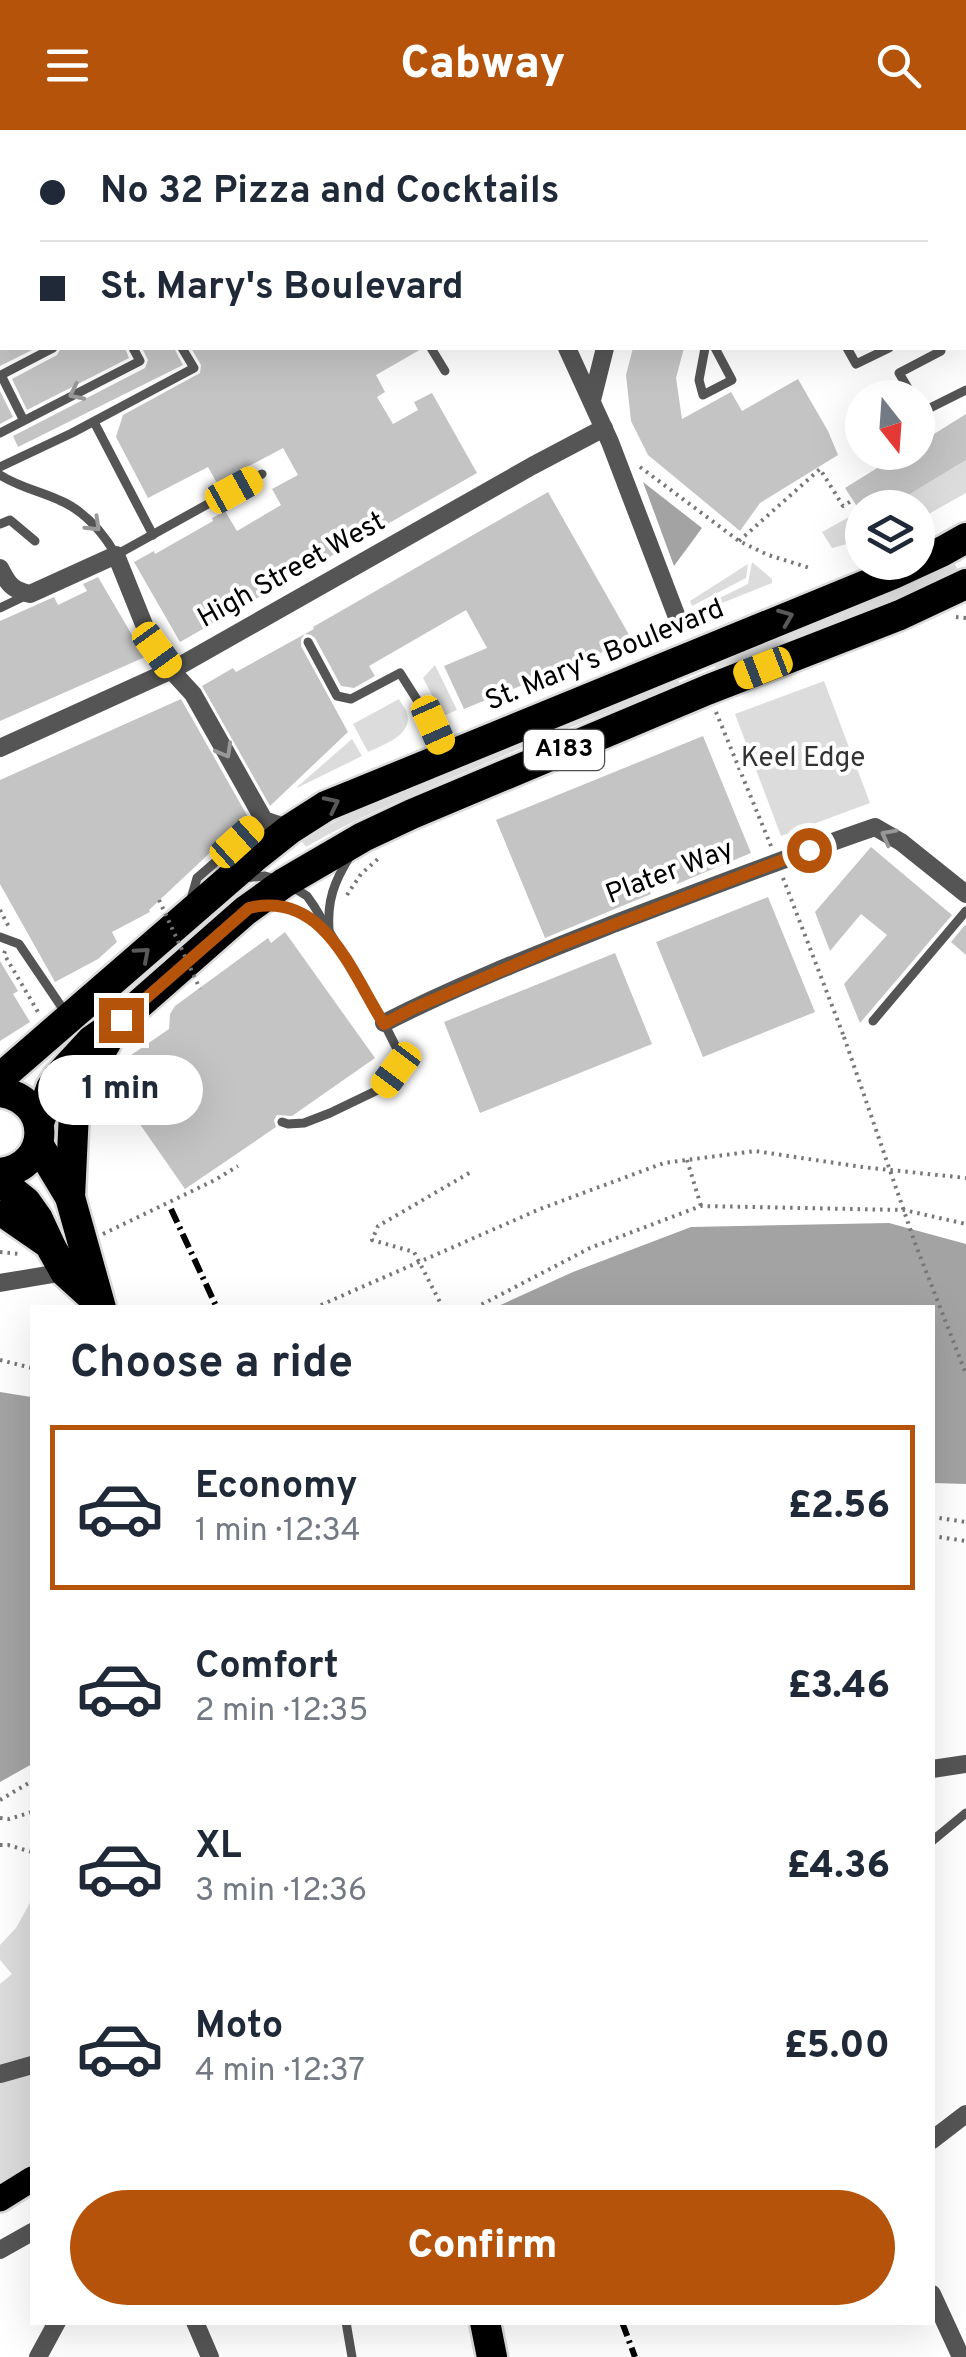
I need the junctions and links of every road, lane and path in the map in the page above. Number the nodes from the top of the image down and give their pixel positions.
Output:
1 (50, 350) edge
2 (135, 350) edge
3 (183, 350) edge
4 (431, 350) edge
5 (568, 350) edge
6 (605, 350) edge
7 (705, 350) edge
8 (716, 350) edge
9 (848, 350) edge
10 (885, 350) edge
11 (942, 351) dead end
12 (445, 371) dead end
13 (902, 380) edge
14 (966, 390) edge
15 (592, 401) junction
16 (935, 406) edge
17 (23, 419) junction
18 (94, 422) junction
19 (604, 428) junction
20 (0, 433) edge
21 (638, 465) dead end
22 (0, 467) edge
23 (262, 474) dead end
24 (0, 475) edge
25 (845, 505) edge
26 (0, 524) edge
27 (153, 534) junction
28 (966, 538) edge
29 (739, 541) junction
30 (35, 542) dead end
31 (116, 555) junction
32 (0, 568) edge
33 (810, 568) dead end
34 (966, 584) edge
35 (30, 594) junction
36 (932, 601) junction
37 (966, 604) edge
38 (0, 608) edge
39 (680, 625) dead end
40 (308, 642) dead end
41 (171, 670) junction
42 (0, 748) edge
43 (447, 755) junction
44 (277, 824) junction
45 (362, 837) junction
46 (226, 882) junction
47 (284, 883) junction
48 (966, 894) edge
49 (159, 900) dead end
50 (249, 908) junction
51 (966, 910) edge
52 (187, 916) junction
53 (329, 934) junction
54 (4, 939) edge
55 (200, 988) dead end
56 (55, 1018) junction
57 (121, 1020) junction
58 (873, 1021) dead end
59 (384, 1024) junction
60 (844, 1038) dead end
61 (0, 1078) edge
62 (0, 1092) edge
63 (331, 1112) junction
64 (295, 1113) dead end
65 (282, 1122) dead end
66 (38, 1134) junction
67 (687, 1160) junction
68 (238, 1166) dead end
69 (0, 1172) edge
70 (472, 1172) dead end
71 (966, 1178) edge
72 (0, 1181) edge
73 (70, 1198) junction
74 (702, 1206) junction
75 (0, 1212) edge
76 (966, 1224) edge
77 (98, 1236) dead end
78 (0, 1252) edge
79 (47, 1258) junction
80 (419, 1263) junction
81 (0, 1283) edge
82 (100, 1305) edge
83 (321, 1305) edge
84 (441, 1305) edge
85 (481, 1305) edge
86 (0, 1360) edge
87 (30, 1368) edge
88 (966, 1374) edge
89 (935, 1517) edge
90 (966, 1522) edge
91 (935, 1536) edge
92 (966, 1540) edge
93 (966, 1764) edge
94 (935, 1768) edge
95 (30, 1782) edge
96 (0, 1800) edge
97 (30, 1813) edge
98 (966, 1813) edge
99 (0, 1818) edge
100 (935, 1839) edge
101 (0, 1845) edge
102 (30, 1851) edge
103 (30, 2066) edge
104 (0, 2074) edge
105 (966, 2114) edge
106 (935, 2138) edge
107 (30, 2179) edge
108 (0, 2199) edge
109 (30, 2233) edge
110 (0, 2250) edge
111 (935, 2301) edge
112 (55, 2325) edge
113 (196, 2325) edge
114 (347, 2325) edge
115 (487, 2325) edge
116 (38, 2357) edge
117 (210, 2357) edge
118 (352, 2357) edge
119 (492, 2357) edge
120 (961, 2357) edge

1 - 17 lane
2 -> 17 lane
3 - 18 lane
4 - 12 lane
5 - 15 street
6 - 15 street
7 - 8 lane
9 - 10 lane
11 - 13 lane
14 - 16 lane
15 - 19 street
17 - 20 lane
18 - 22 lane
18 - 27 lane
19 - 39 street
19 - 41 street, High Street West
21 - 29 path
23 - 27 lane
24 -> 31 lane
25 - 29 path
26 - 30 lane
27 - 31 lane
43 -> 28 highway, St. Mary's Boulevard / A183
29 - 33 path
31 - 35 street
31 - 41 street
32 - 35 street
34 - 36 highway, A183
35 - 38 lane
36 - 37 street
36 - 45 highway, A183
40 - 43 lane
41 - 42 street, High Street West
41 -> 44 street
44 -> 43 highway, St. Mary's Boulevard / A183
44 - 46 highway, St. Mary's Boulevard / A183
44 - 52 lane
45 - 47 highway, A183
45 - 53 lane
46 - 47 lane
46 - 52 highway, St. Mary's Boulevard / A183
47 - 50 highway, A183
47 - 53 lane
48 -> 59 street, Plater Way
49 - 55 path, bridge
50 - 53 lane
50 - 57 highway, A183
51 - 58 lane
56 -> 52 highway, St. Mary's Boulevard / A183
53 - 59 lane
54 - 56 path
54 - 56 lane
56 - 61 highway, St. Mary's Boulevard / A183
57 - 66 highway, A183
57 - 73 highway
59 - 63 lane
60 - 88 path, bridge
62 - 66 highway
63 - 64 lane
63 - 65 lane
66 - 69 highway
66 - 73 highway
67 - 71 path
67 - 74 path
67 - 80 path
68 - 77 path
70 - 80 path
72 - 79 highway
73 - 82 highway
74 - 76 path
74 - 85 path
75 - 79 main road
78 - 79 path
79 - 81 street
79 - 82 highway
80 - 83 path
80 - 84 path
86 - 87 path
89 - 90 path
91 - 92 path
93 - 94 street
95 - 96 path
97 - 99 path
98 - 100 lane
101 - 102 path
103 - 104 street
105 - 106 street
107 - 108 main road
109 - 110 street
111 - 120 street
112 - 116 street
113 - 117 street
114 - 118 lane
115 - 119 highway

